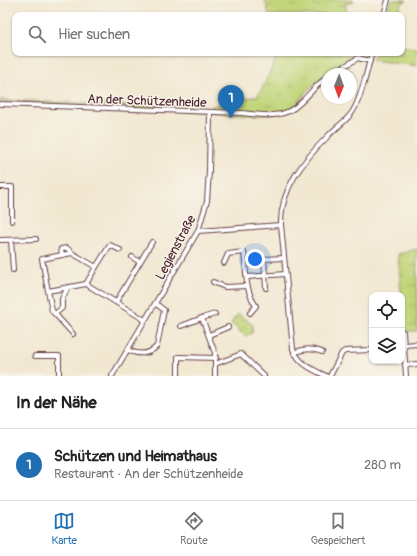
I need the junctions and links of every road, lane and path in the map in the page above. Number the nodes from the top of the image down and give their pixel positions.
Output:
1 (388, 0) edge
2 (385, 12) edge
3 (371, 56) edge
4 (370, 61) junction
5 (342, 68) edge
6 (321, 81) edge
7 (0, 104) edge
8 (210, 113) junction
9 (0, 187) edge
10 (12, 221) dead end
11 (281, 225) junction
12 (198, 231) junction
13 (36, 239) dead end
14 (0, 240) edge
15 (11, 240) junction
16 (152, 242) dead end
17 (120, 250) dead end
18 (132, 257) dead end
19 (284, 258) junction
20 (140, 262) junction
21 (224, 263) dead end
22 (96, 267) junction
23 (13, 270) dead end
24 (286, 274) junction
25 (266, 276) junction
26 (247, 277) junction
27 (213, 282) dead end
28 (86, 284) junction
29 (246, 286) junction
30 (68, 287) junction
31 (266, 288) dead end
32 (48, 291) junction
33 (116, 302) junction
34 (155, 303) junction
35 (250, 313) dead end
36 (55, 314) junction
37 (215, 314) dead end
38 (202, 318) junction
39 (145, 320) junction
40 (181, 326) dead end
41 (228, 327) dead end
42 (72, 334) dead end
43 (209, 335) junction
44 (417, 344) edge
45 (405, 347) edge
46 (128, 350) junction
47 (369, 350) edge
48 (294, 352) junction
49 (322, 352) dead end
50 (35, 356) dead end
51 (216, 358) junction
52 (215, 364) junction
53 (417, 364) edge
54 (405, 365) joint
55 (59, 376) edge
56 (112, 376) edge
57 (178, 376) edge
58 (215, 376) edge
59 (264, 376) edge
60 (326, 376) edge
61 (330, 376) edge
62 (406, 376) edge

1 - 2 street
3 - 4 street
4 - 5 street
4 - 11 street
6 - 8 street, An der Schützenheide
7 - 8 street, An der Schützenheide
8 - 12 street, Legienstraße
9 - 10 street
11 - 12 street
11 - 19 street
12 - 34 street, Legienstraße
13 - 15 street
14 - 15 street
15 - 23 street
16 - 20 street
17 - 22 street
18 - 20 street
19 - 24 street
19 - 25 street
20 - 33 street
21 - 26 street
22 - 28 street
22 - 32 street
24 - 25 street
24 - 48 street
25 - 26 street
25 - 31 street
26 - 29 street
27 - 29 street
28 - 30 street
28 - 33 street
29 - 35 street
30 - 32 street
30 - 36 street
32 - 36 street
33 - 39 street
34 - 39 street, Legienstraße
34 - 46 street
36 - 42 street
37 - 38 street
38 - 40 street
38 - 43 street
39 - 46 street, Legienstraße
41 - 43 street
43 - 51 street
44 - 45 street
46 - 56 street, Legienstraße
47 - 61 street
48 - 49 street
48 - 60 street
50 - 55 street
51 - 52 street
51 - 57 street
52 - 58 street
52 - 59 street
53 - 54 street
54 - 62 street

